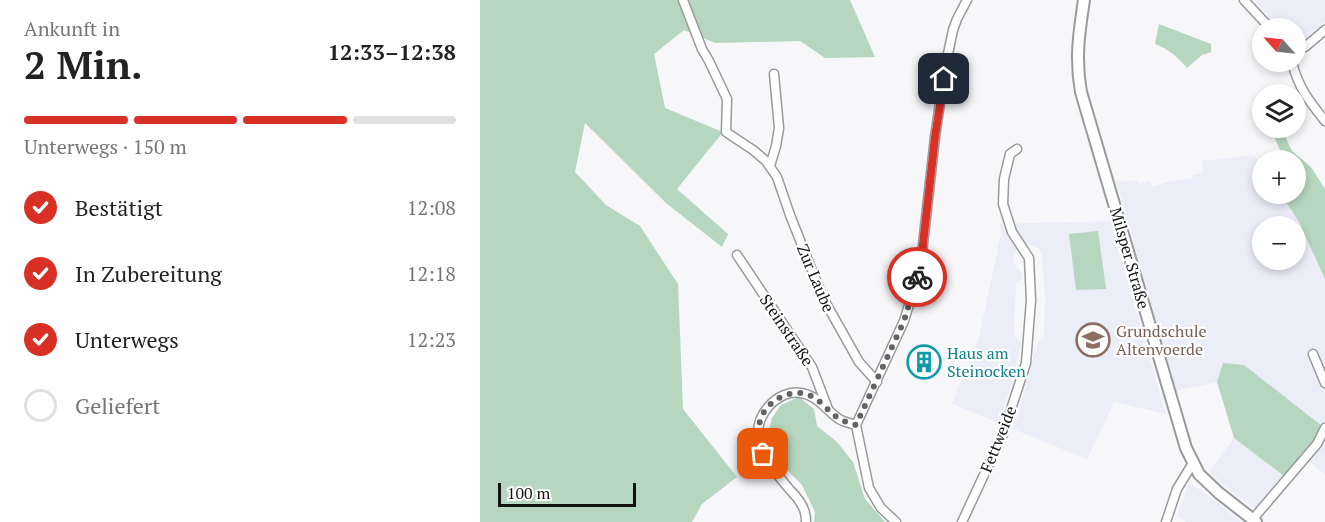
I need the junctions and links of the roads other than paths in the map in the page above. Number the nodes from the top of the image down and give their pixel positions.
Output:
1 (683, 0) edge
2 (967, 0) edge
3 (1084, 0) edge
4 (1244, 0) edge
5 (1261, 18) edge
6 (1325, 30) edge
7 (1306, 46) edge
8 (1294, 72) edge
9 (774, 74) dead end
10 (1325, 121) edge
11 (1017, 149) dead end
12 (770, 166) junction
13 (737, 255) dead end
14 (1313, 354) dead end
15 (877, 382) junction
16 (1325, 383) edge
17 (828, 410) junction
18 (856, 425) junction
19 (1325, 428) edge
20 (1193, 463) junction
21 (1254, 521) edge
22 (806, 522) edge
23 (896, 522) edge
24 (962, 522) edge
25 (1166, 522) edge

1 - 12 street, Zur Laube
2 - 15 street
3 - 20 street, Milsper Straße
4 - 5 street
6 - 7 street
8 - 10 street
9 - 12 street
11 - 24 street, Fettweide
12 - 15 street, Zur Laube
13 - 17 street, Steinstraße
14 - 16 street
15 - 18 street
17 - 18 street
17 - 22 street
18 - 23 street
19 - 21 street
20 - 21 street, Milsper Straße
20 - 25 street

